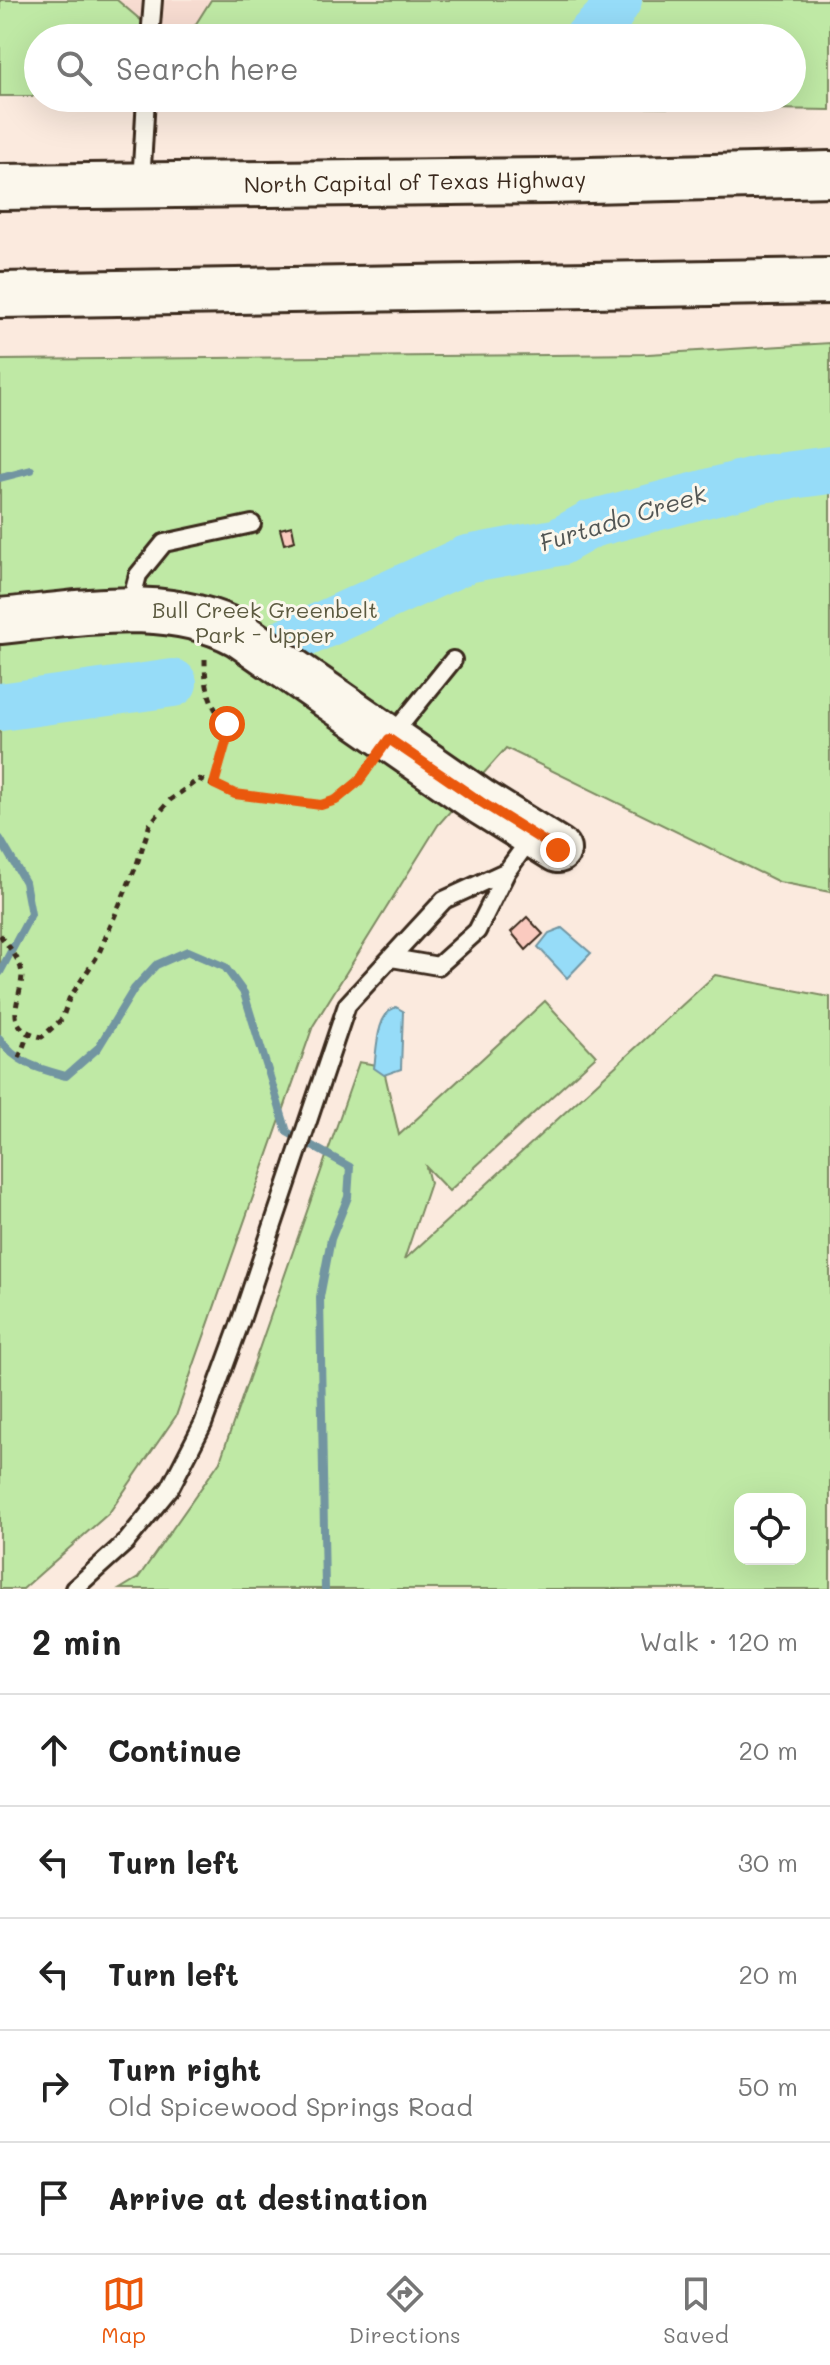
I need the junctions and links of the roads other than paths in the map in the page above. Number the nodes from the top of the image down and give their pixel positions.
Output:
1 (153, 0) edge
2 (151, 24) edge
3 (145, 112) edge
4 (830, 174) edge
5 (140, 186) junction
6 (0, 187) edge
7 (830, 281) edge
8 (0, 295) edge
9 (252, 524) dead end
10 (129, 611) junction
11 (0, 621) edge
12 (453, 660) dead end
13 (389, 739) junction
14 (545, 843) joint
15 (507, 871) junction
16 (392, 958) junction
17 (74, 1589) edge

1 - 2 lane
3 - 5 lane
4 - 5 main road, North Capital of Texas Highway
5 - 6 main road, North Capital of Texas Highway
7 - 8 main road
9 - 10 lane
10 - 11 main road
10 - 13 main road
12 - 13 lane
13 - 14 main road
14 - 15 lane
15 - 16 lane
15 - 16 lane
16 - 17 lane

